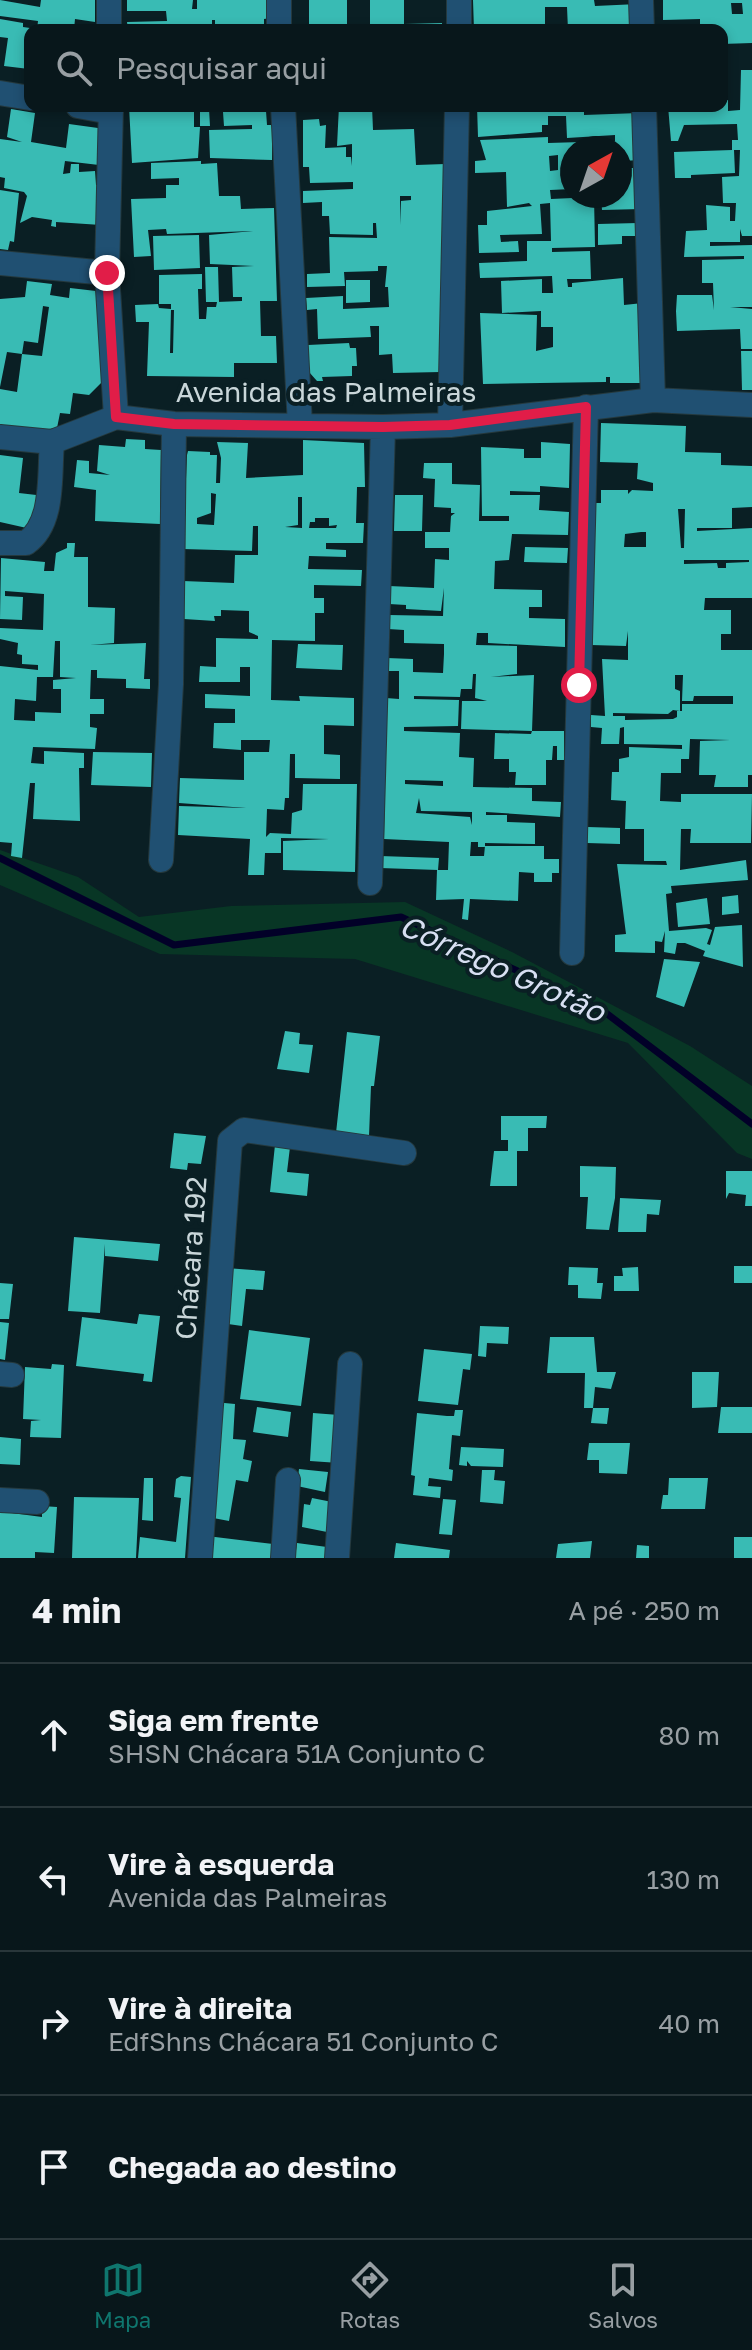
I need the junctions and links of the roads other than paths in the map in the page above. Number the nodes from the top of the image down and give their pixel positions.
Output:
1 (109, 0) edge
2 (279, 0) edge
3 (459, 0) edge
4 (641, 0) edge
5 (109, 24) edge
6 (279, 24) edge
7 (459, 24) edge
8 (642, 24) edge
9 (0, 93) edge
10 (24, 97) edge
11 (111, 112) edge
12 (283, 112) edge
13 (457, 112) edge
14 (644, 112) edge
15 (0, 263) edge
16 (107, 273) junction
17 (653, 400) junction
18 (752, 405) edge
19 (586, 407) junction
20 (116, 417) junction
21 (174, 424) junction
22 (300, 425) junction
23 (450, 425) junction
24 (383, 427) junction
25 (0, 437) edge
26 (52, 442) junction
27 (0, 543) edge
28 (161, 860) dead end
29 (370, 883) dead end
30 (572, 953) dead end
31 (404, 1153) dead end
32 (350, 1364) dead end
33 (288, 1480) dead end
34 (0, 1500) edge
35 (37, 1502) dead end
36 (200, 1558) edge
37 (283, 1558) edge
38 (337, 1558) edge

1 - 5 street
2 - 6 street
3 - 7 street
4 - 8 street
9 - 10 street
11 - 16 street
12 - 22 street
13 - 23 street
14 - 17 street
15 - 16 street
16 - 20 street
17 - 18 street, Avenida das Palmeiras
17 - 19 street, Avenida das Palmeiras
19 - 23 street, Avenida das Palmeiras
19 - 30 street
20 - 21 street, Avenida das Palmeiras
20 - 26 street, Avenida das Palmeiras
21 - 22 street, Avenida das Palmeiras
21 - 28 street
22 - 24 street, Avenida das Palmeiras
23 - 24 street, Avenida das Palmeiras
24 - 29 street
25 - 26 street, Avenida das Palmeiras
26 - 27 street
31 - 36 street, Chácara 192
32 - 38 street
33 - 37 street
34 - 35 street

